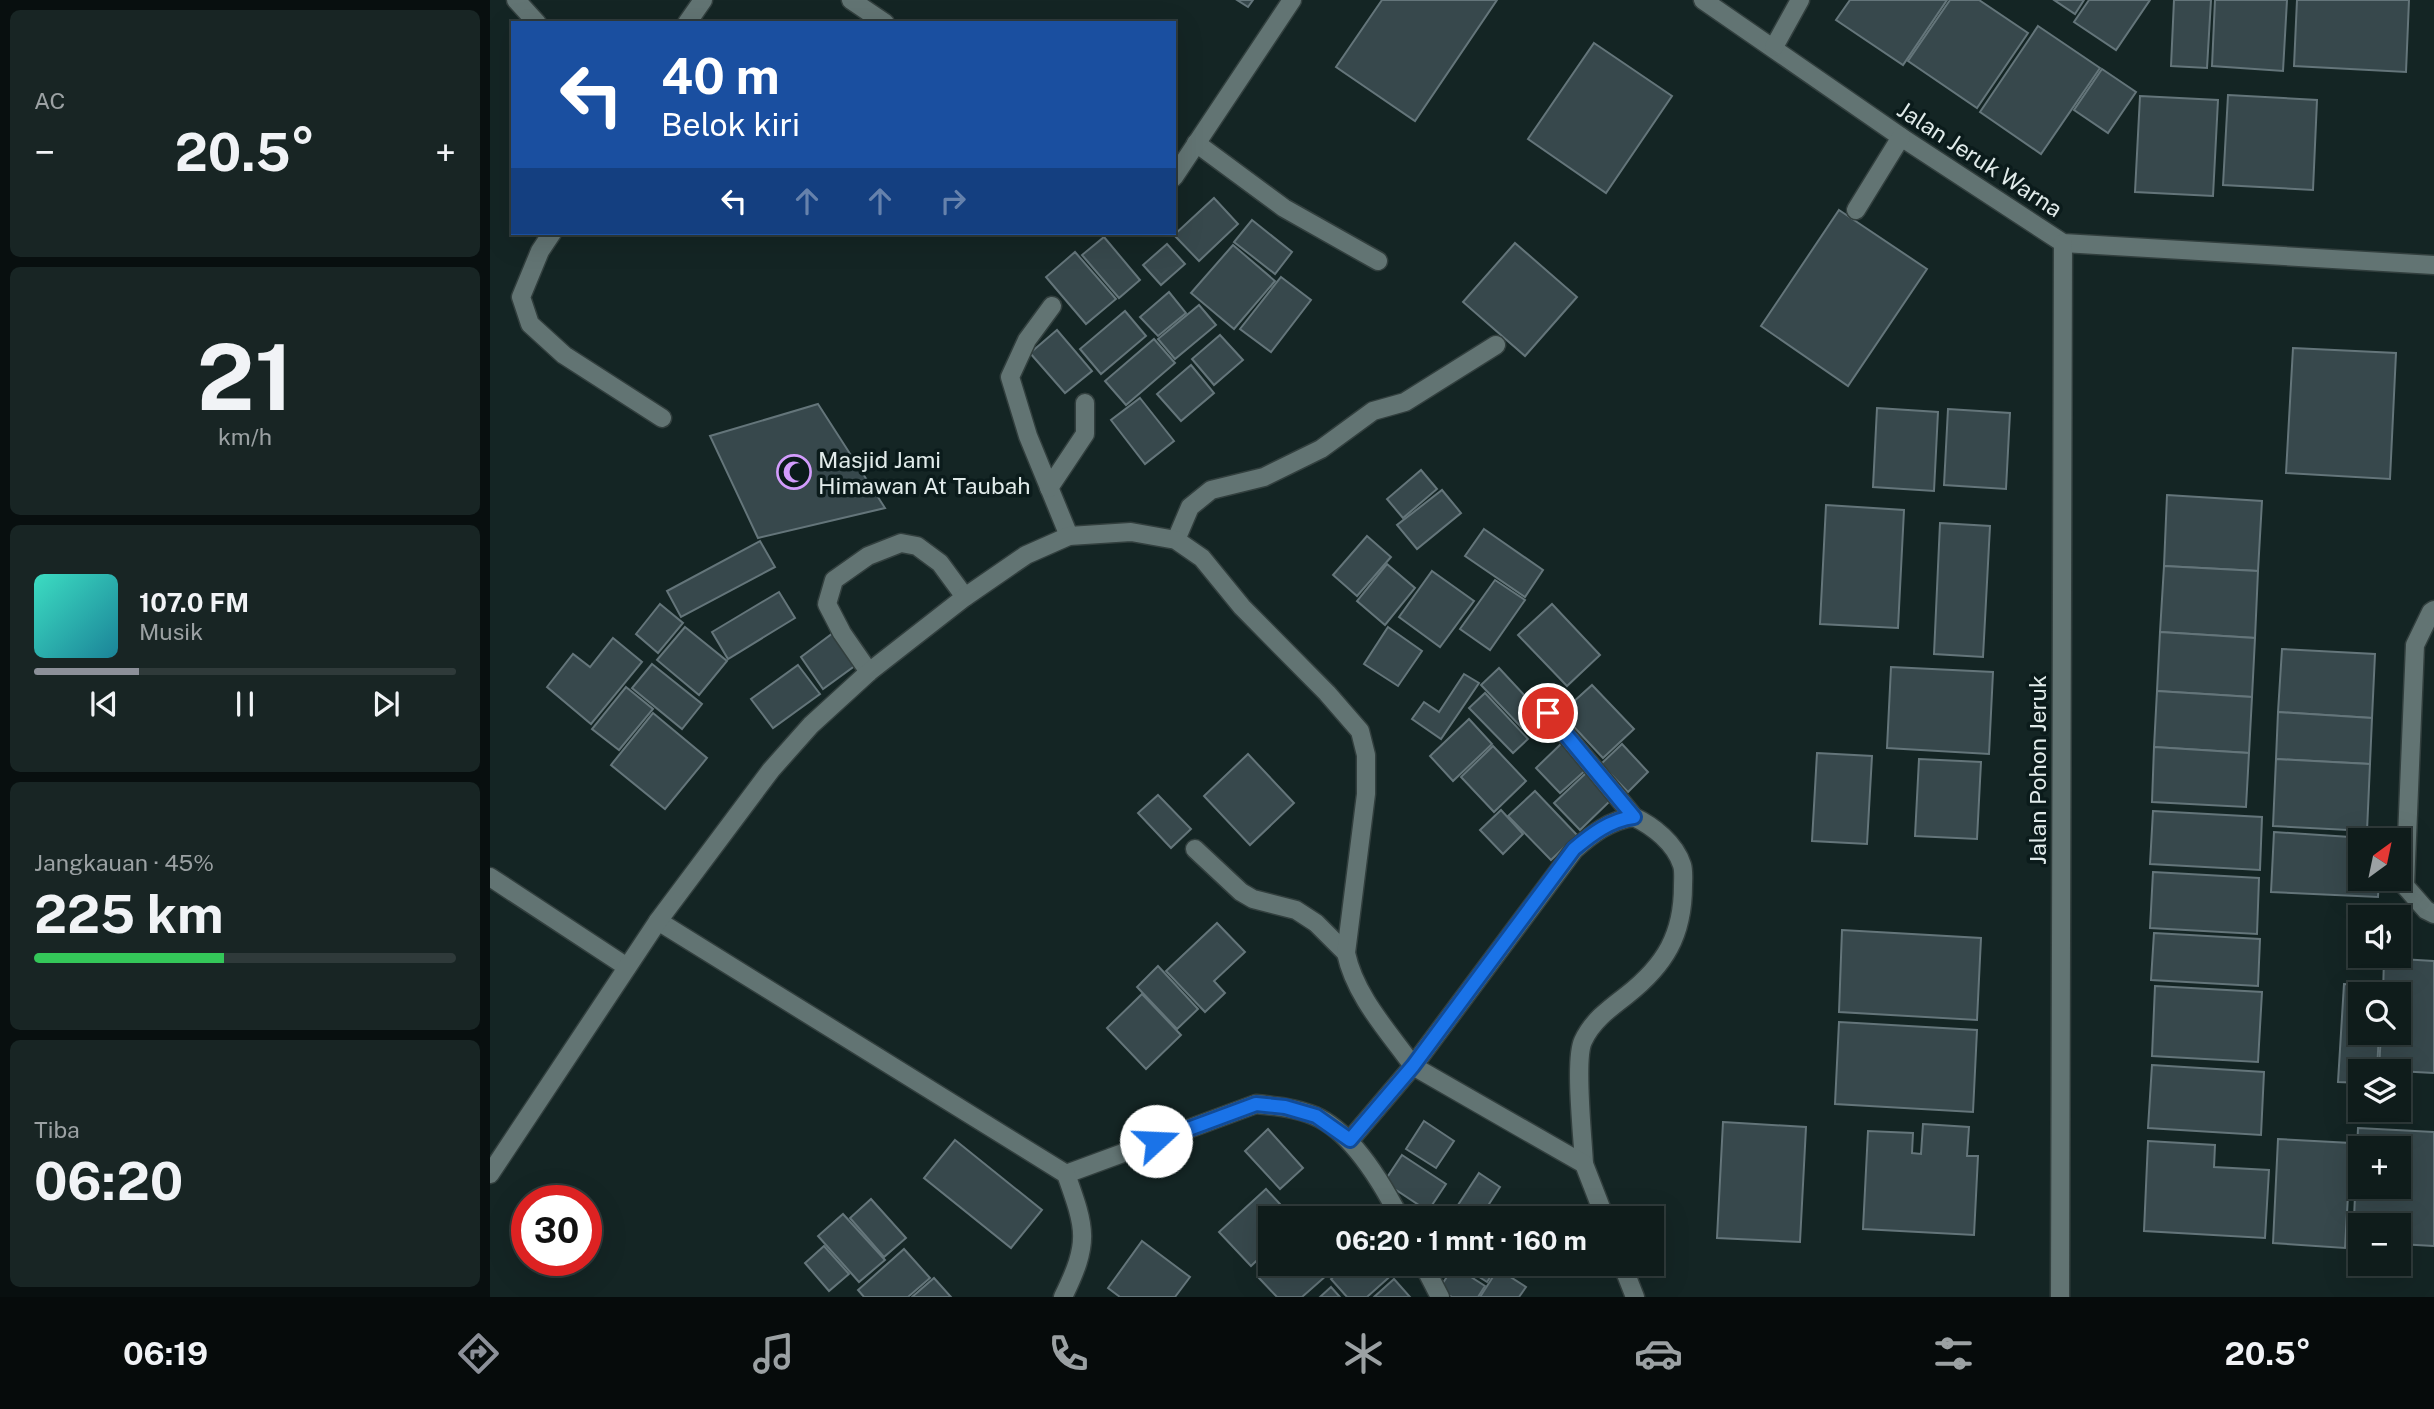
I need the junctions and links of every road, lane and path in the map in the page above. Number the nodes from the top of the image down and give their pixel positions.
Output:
1 (516, 0) edge
2 (703, 0) edge
3 (851, 0) edge
4 (1292, 0) edge
5 (1703, 0) edge
6 (1800, 0) edge
7 (535, 21) edge
8 (688, 21) edge
9 (882, 21) edge
10 (1774, 47) junction
11 (1901, 137) junction
12 (1196, 143) junction
13 (1176, 174) edge
14 (1856, 210) dead end
15 (551, 235) edge
16 (2063, 243) junction
17 (1378, 261) dead end
18 (2434, 265) edge
19 (1052, 306) dead end
20 (1496, 345) dead end
21 (1084, 403) dead end
22 (662, 418) dead end
23 (1049, 488) junction
24 (1069, 536) junction
25 (1176, 541) junction
26 (965, 597) junction
27 (2434, 610) edge
28 (869, 672) junction
29 (1548, 713) dead end
30 (1634, 817) junction
31 (1195, 849) dead end
32 (490, 877) edge
33 (2434, 914) edge
34 (658, 921) junction
35 (1346, 953) junction
36 (626, 967) junction
37 (1413, 1066) junction
38 (1350, 1140) junction
39 (1584, 1164) junction
40 (490, 1174) edge
41 (1066, 1174) junction
42 (1394, 1206) edge
43 (1600, 1206) edge
44 (1429, 1276) edge
45 (1627, 1276) edge
46 (1063, 1297) edge
47 (1440, 1297) edge
48 (1635, 1297) edge
49 (2060, 1297) edge

1 - 7 street
2 - 8 street
3 - 9 street
4 - 12 street
5 - 10 street, Jalan Jeruk Warna
6 - 10 street
10 - 11 street, Jalan Jeruk Warna
11 - 14 street
11 - 16 street, Jalan Jeruk Warna
12 - 13 street
12 - 17 street
15 - 22 street
16 - 18 street, Jalan Jeruk Warna
16 - 49 street, Jalan Pohon Jeruk
19 - 23 street
20 - 25 street
21 - 23 street
23 - 24 street
24 - 25 street
24 - 26 street
25 - 35 street
26 - 28 street
26 - 28 street
27 - 33 street
28 - 34 street
29 - 30 street
30 - 37 street
30 - 39 street
31 - 35 street
32 - 36 street
34 - 36 street
34 - 41 street
35 - 37 street
36 - 40 street
37 - 38 street
37 - 39 street
38 - 41 street
38 - 42 street
39 - 43 street
41 - 46 street
44 - 47 street
45 - 48 street

